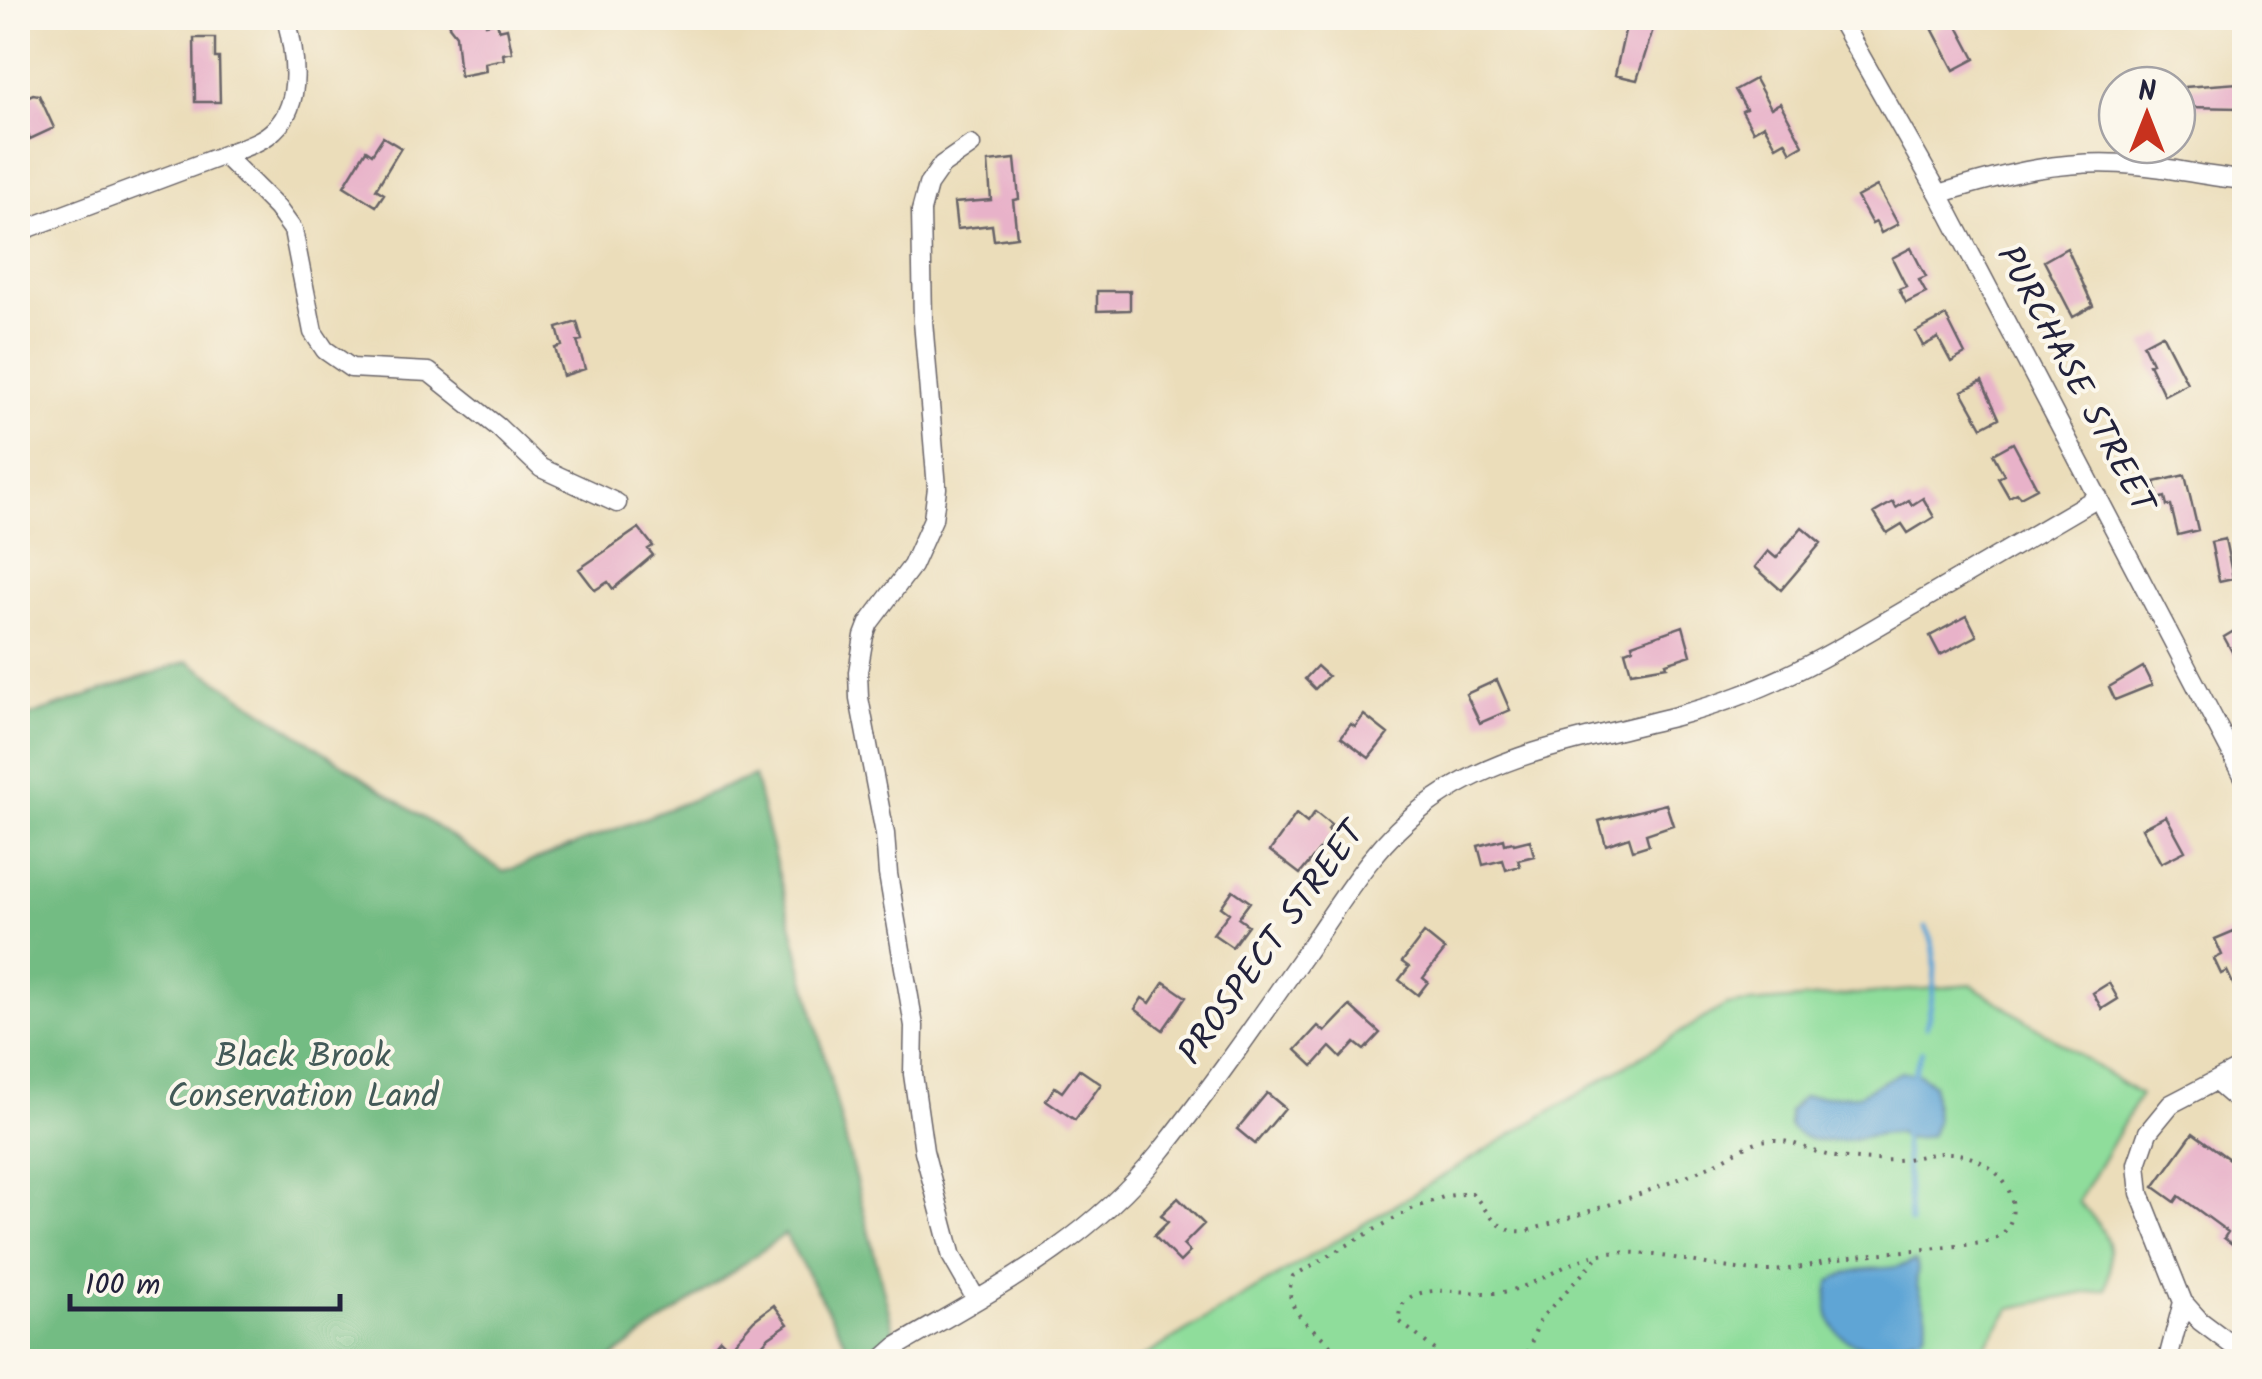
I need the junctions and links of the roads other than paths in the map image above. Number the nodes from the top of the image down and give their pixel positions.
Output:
1 (286, 18) edge
2 (1839, 18) edge
3 (971, 144) dead end
4 (224, 155) junction
5 (2244, 180) edge
6 (1940, 194) junction
7 (18, 232) edge
8 (2098, 496) junction
9 (617, 502) dead end
10 (2244, 777) edge
11 (2244, 1066) edge
12 (2216, 1082) junction
13 (2244, 1106) edge
14 (976, 1299) junction
15 (2184, 1302) junction
16 (2244, 1354) edge
17 (879, 1362) edge
18 (2172, 1362) edge

1 - 4 street
2 - 6 street, PURCHASE STREET
3 - 14 street
4 - 7 street
4 - 9 street
5 - 6 street
6 - 8 street, PURCHASE STREET
8 - 10 street, PURCHASE STREET
8 - 14 street, PROSPECT STREET
11 - 12 street
12 - 13 street
12 - 15 street
14 - 17 street, PROSPECT STREET
15 - 16 street
15 - 18 street

